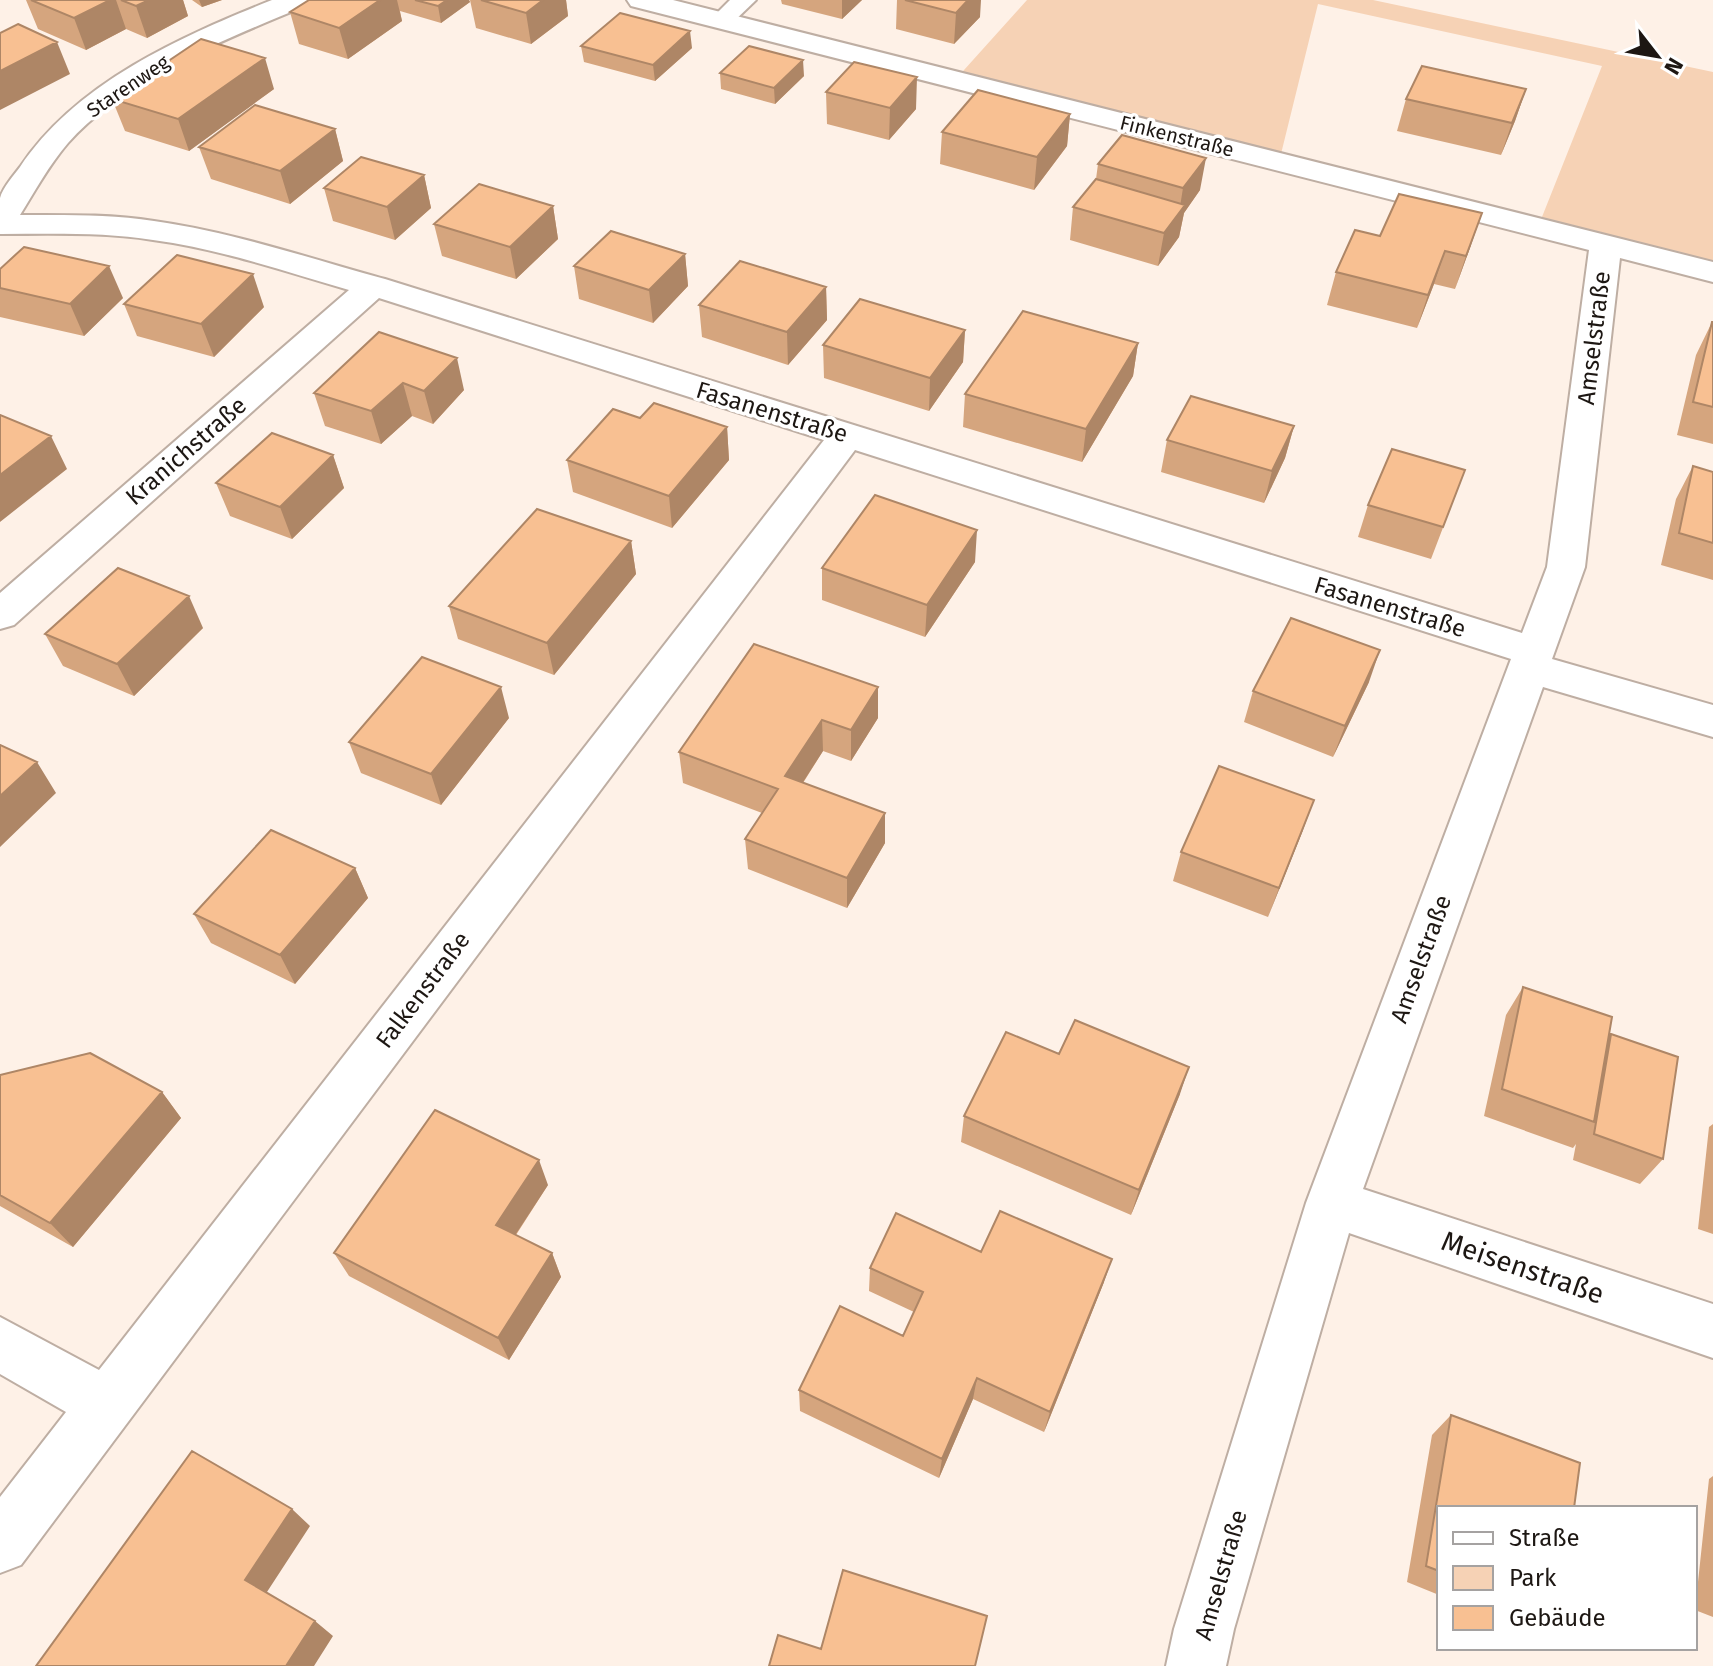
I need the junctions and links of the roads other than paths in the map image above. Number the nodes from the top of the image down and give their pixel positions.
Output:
1 (296, 0) edge
2 (641, 0) edge
3 (733, 10) edge
4 (0, 223) edge
5 (1606, 245) junction
6 (1713, 272) edge
7 (373, 286) junction
8 (847, 435) junction
9 (0, 615) edge
10 (1530, 659) junction
11 (1713, 721) edge
12 (1332, 1203) junction
13 (1713, 1331) edge
14 (0, 1344) edge
15 (106, 1404) junction
16 (0, 1544) edge
17 (1196, 1666) edge

1 - 4 street, Starenweg
2 - 3 street, Finkenstraße
3 - 5 street, Finkenstraße
4 - 7 street, Fasanenstraße
5 - 6 street, Finkenstraße
5 - 10 street, Amselstraße
7 - 8 street, Fasanenstraße
7 - 9 street, Kranichstraße
8 - 10 street, Fasanenstraße
8 - 15 street, Falkenstraße
10 - 11 street, Fasanenstraße
10 - 12 street, Amselstraße
12 - 13 street, Meisenstraße
12 - 17 street, Amselstraße
14 - 15 street
15 - 16 street, Falkenstraße

